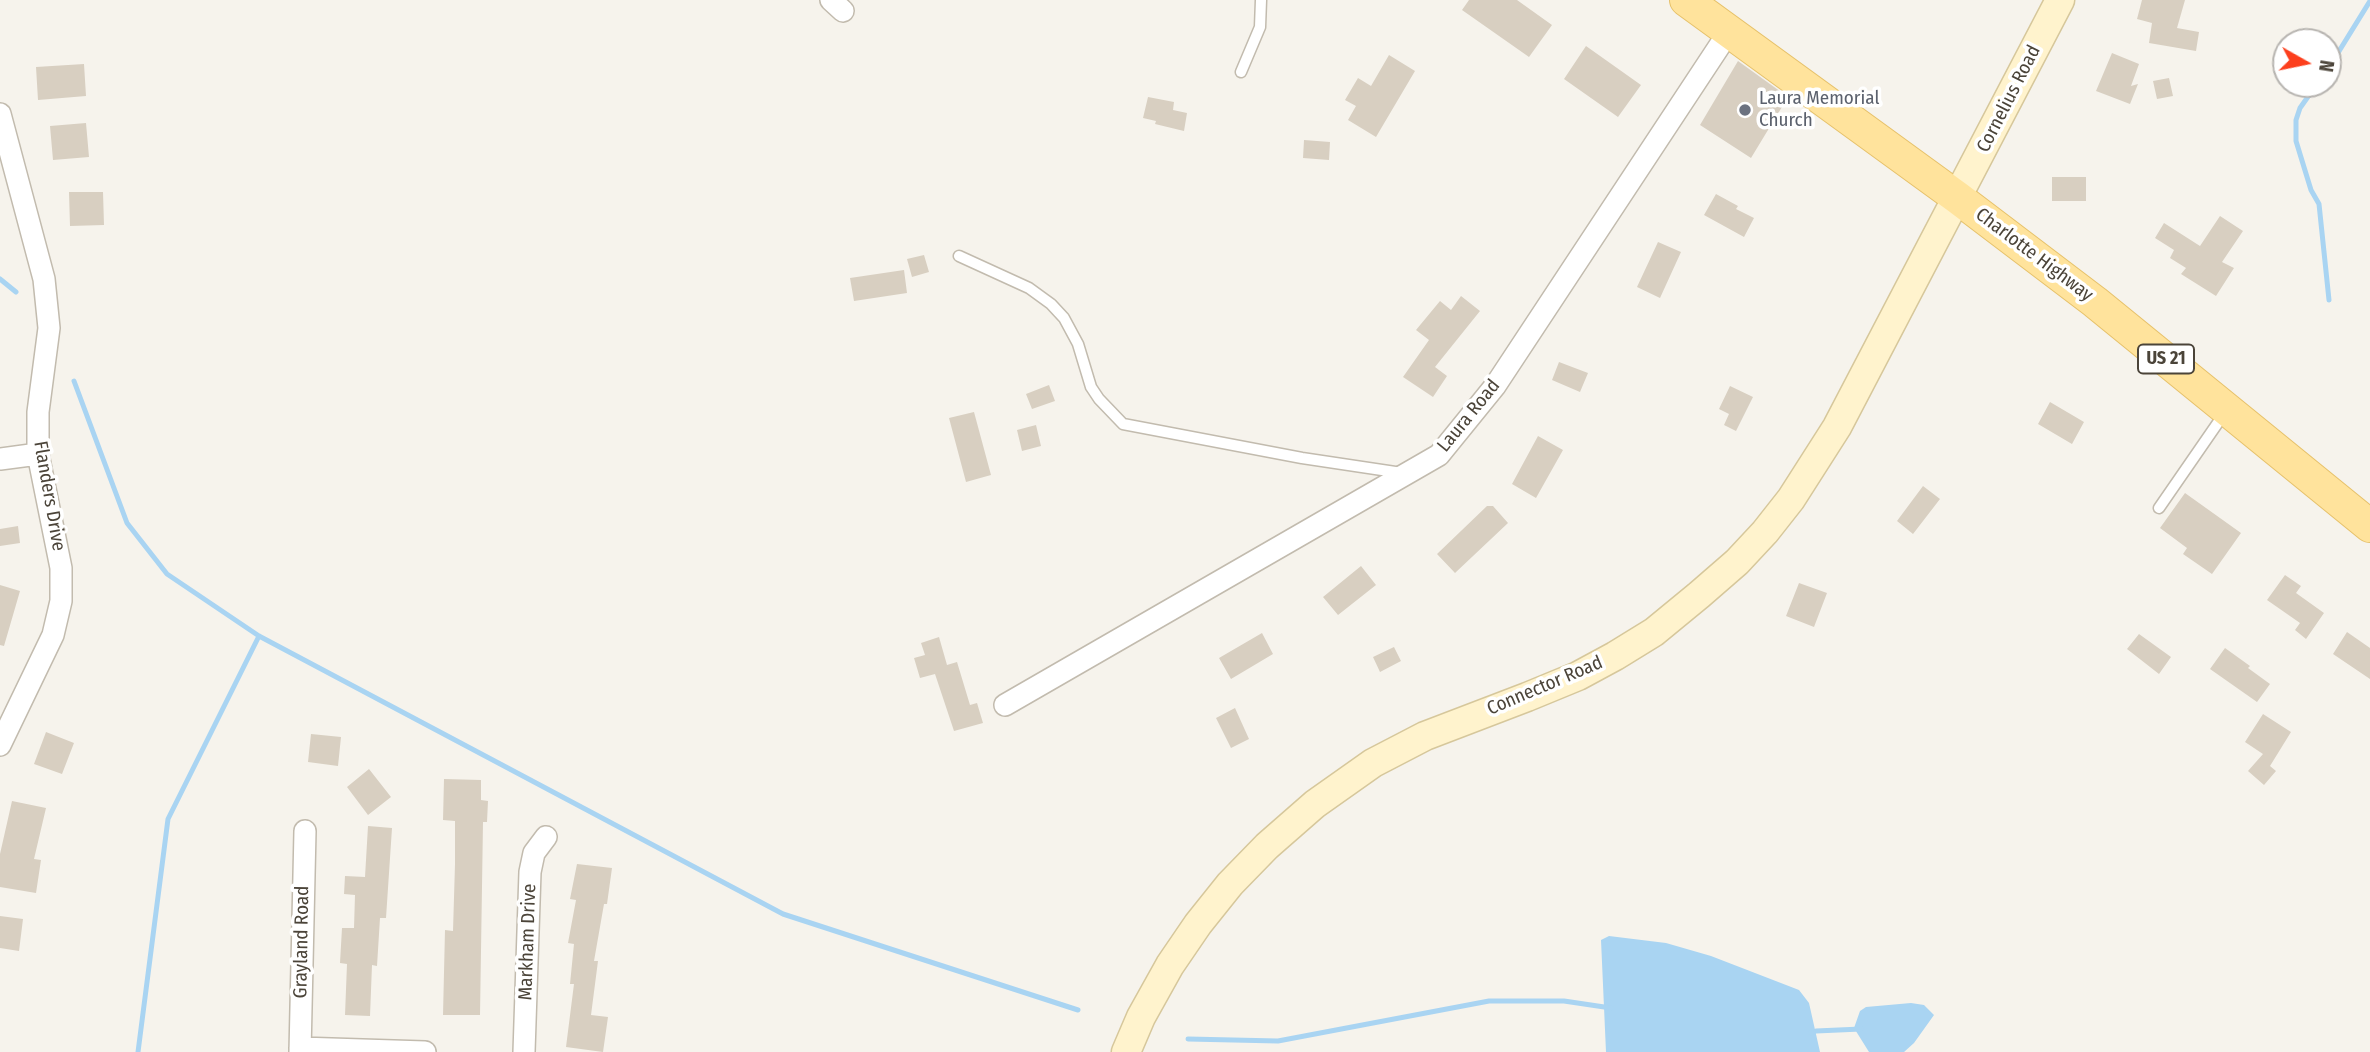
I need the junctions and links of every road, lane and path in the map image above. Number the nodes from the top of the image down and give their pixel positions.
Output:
1 (1261, 0) edge
2 (1686, 0) edge
3 (2060, 0) edge
4 (1730, 30) junction
5 (1241, 72) dead end
6 (0, 114) edge
7 (1958, 198) junction
8 (959, 256) dead end
9 (2228, 409) junction
10 (38, 454) junction
11 (0, 459) edge
12 (1408, 473) junction
13 (2159, 508) dead end
14 (2370, 526) edge
15 (1005, 705) dead end
16 (0, 745) edge
17 (305, 831) dead end
18 (546, 837) dead end
19 (300, 1050) edge
20 (425, 1052) edge
21 (524, 1052) edge
22 (1126, 1052) edge

1 - 5 lane
2 - 4 main road, Charlotte Highway / US 21
3 - 7 street, Cornelius Road
4 - 7 main road, Charlotte Highway / US 21
4 - 12 street, Laura Road
6 - 10 street, Flanders Drive
7 - 9 main road, Charlotte Highway / US 21
7 - 22 street, Connector Road
8 - 12 lane
9 - 13 lane
9 - 14 main road, Charlotte Highway / US 21
10 - 11 street
10 - 16 street, Flanders Drive
12 - 15 street, Laura Road
17 - 19 street, Grayland Road
18 - 21 street, Markham Drive
19 - 20 street

